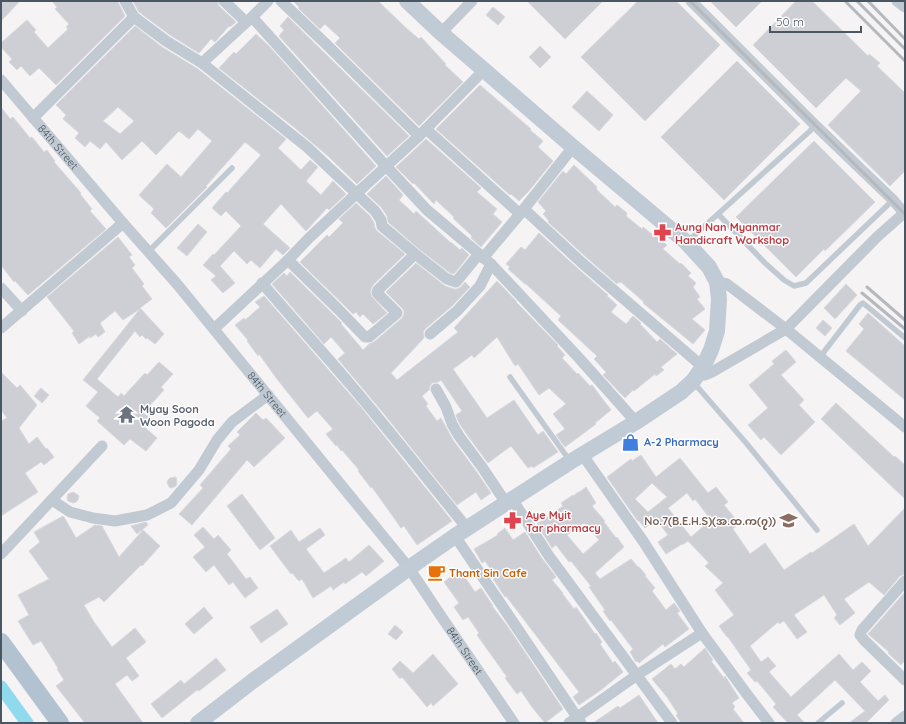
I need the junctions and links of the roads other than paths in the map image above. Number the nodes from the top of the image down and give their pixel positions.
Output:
1 (125, 1) edge
2 (224, 1) edge
3 (268, 1) edge
4 (282, 1) edge
5 (407, 1) edge
6 (472, 1) edge
7 (691, 1) edge
8 (897, 1) edge
9 (905, 7) edge
10 (134, 17) junction
11 (249, 20) junction
12 (441, 33) junction
13 (202, 64) junction
14 (484, 70) junction
15 (1, 80) edge
16 (33, 118) junction
17 (814, 125) junction
18 (423, 133) junction
19 (573, 147) junction
20 (386, 166) junction
21 (232, 168) dead end
22 (356, 194) junction
23 (893, 200) junction
24 (522, 212) junction
25 (905, 213) edge
26 (718, 214) junction
27 (123, 223) junction
28 (686, 242) junction
29 (148, 252) junction
30 (415, 254) junction
31 (484, 259) junction
32 (288, 260) junction
33 (717, 282) junction
34 (262, 283) junction
35 (1, 288) edge
36 (22, 311) junction
37 (1, 328) edge
38 (214, 328) junction
39 (786, 329) junction
40 (430, 334) dead end
41 (905, 338) edge
42 (820, 357) junction
43 (698, 374) junction
44 (510, 377) dead end
45 (436, 389) dead end
46 (268, 395) junction
47 (636, 422) junction
48 (904, 423) edge
49 (102, 446) dead end
50 (576, 458) junction
51 (52, 500) junction
52 (509, 501) junction
53 (817, 530) dead end
54 (461, 532) junction
55 (1, 554) edge
56 (409, 568) junction
57 (905, 581) edge
58 (702, 633) junction
59 (1, 642) edge
60 (903, 674) edge
61 (637, 675) junction
62 (842, 703) dead end
63 (905, 716) edge
64 (576, 721) edge
65 (60, 723) edge
66 (198, 723) edge
67 (514, 723) edge
68 (672, 723) edge
69 (769, 723) edge
70 (818, 723) edge
71 (896, 723) edge

1 - 10 street
2 - 11 street
3 - 11 street
4 - 18 street
5 - 12 street
6 - 12 street
7 - 17 street
8 - 9 street
10 - 13 street
10 - 16 street
11 - 13 street
11 - 20 street
12 - 14 street
13 - 22 street
14 - 18 street
14 - 19 street
15 - 16 street, 84th Street
16 - 27 street, 84th Street
17 - 23 street
17 - 26 lane
18 - 20 street
18 - 24 street
19 - 24 street
19 - 28 street
20 - 22 street
20 - 31 street
21 - 29 lane
22 - 30 street
22 - 32 street
23 - 25 street
23 - 26 lane
24 - 31 street
24 - 43 street
25 - 39 street
26 - 28 lane
27 - 29 street, 84th Street
27 - 36 street
28 - 33 street
29 - 38 street, 84th Street
30 - 31 street
30 - 32 street
31 - 40 street
31 - 47 street
32 - 34 street
33 - 39 street
33 - 43 street
34 - 38 street
34 - 54 street
35 - 36 street
36 - 37 street
38 - 46 street, 84th Street
39 - 42 street
39 - 43 street
41 - 42 lane
42 - 48 street
43 - 47 street
43 - 53 lane
44 - 50 lane
45 - 52 street
46 - 51 street
46 - 56 street, 84th Street
47 - 50 street
49 - 51 street
50 - 52 street
50 - 58 street
51 - 55 street
52 - 54 street
52 - 61 street
54 - 56 street
54 - 64 street
56 - 66 street
56 - 67 street, 84th Street
57 - 60 street
58 - 61 street
58 - 69 street
59 - 65 main road
61 - 64 street
61 - 68 street
62 - 70 lane
63 - 71 street

